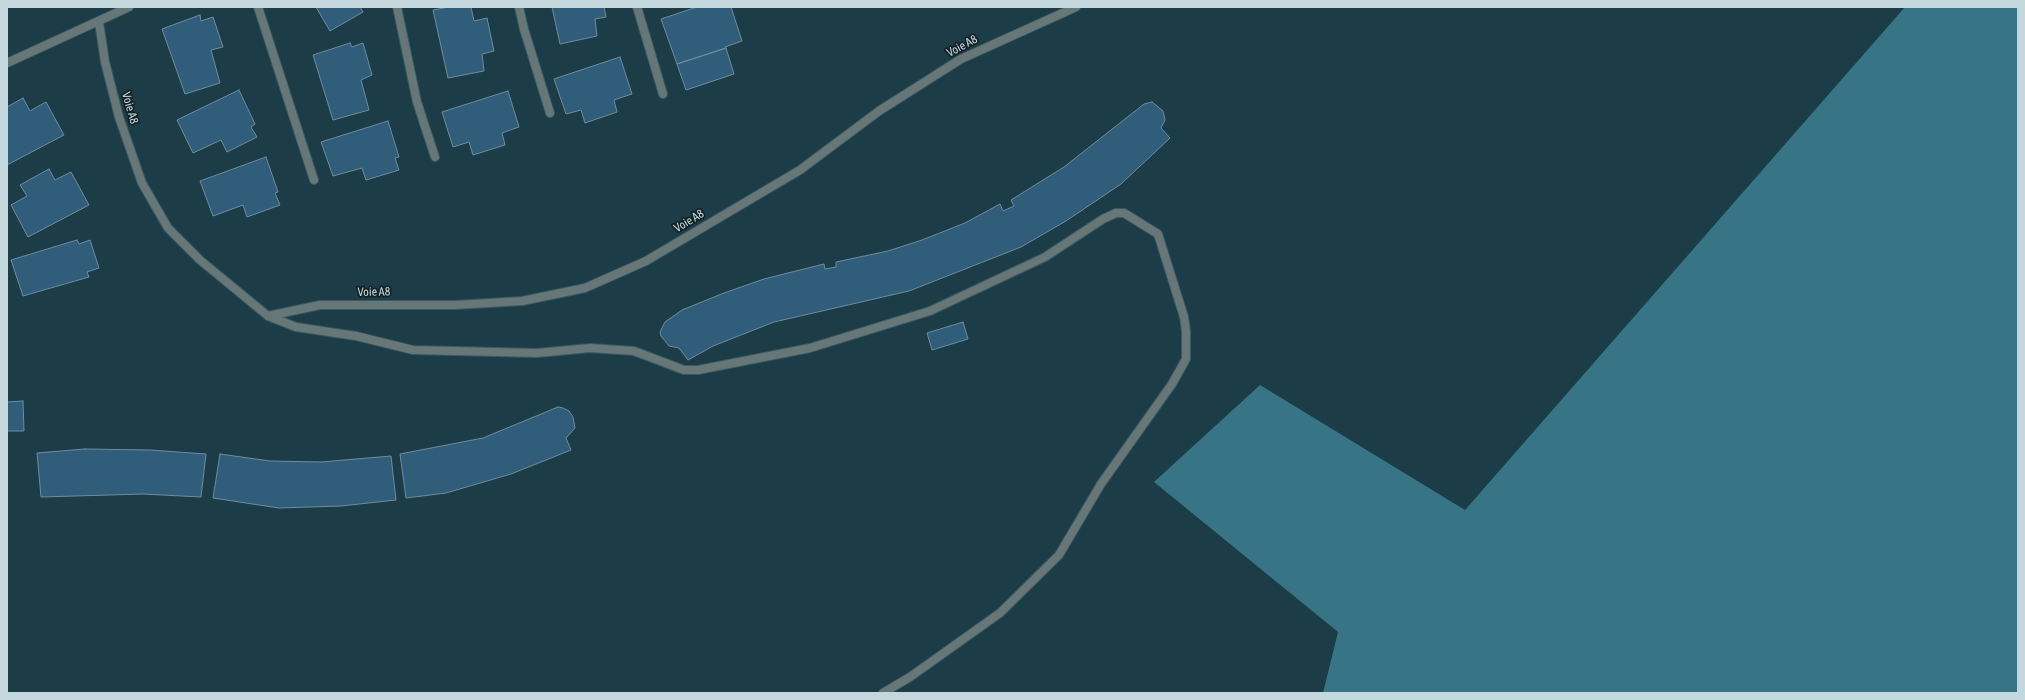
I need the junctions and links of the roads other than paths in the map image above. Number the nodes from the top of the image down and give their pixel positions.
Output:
1 (130, 7) edge
2 (258, 7) edge
3 (397, 7) edge
4 (520, 7) edge
5 (637, 7) edge
6 (1076, 7) edge
7 (99, 22) junction
8 (7, 63) edge
9 (663, 94) dead end
10 (550, 113) dead end
11 (435, 157) dead end
12 (314, 180) dead end
13 (268, 316) junction
14 (883, 693) edge

1 - 7 street
2 - 12 street
3 - 11 street
4 - 10 street
5 - 9 street
6 - 13 street, Voie A8
7 - 8 street
7 - 13 street, Voie A8
13 - 14 street, Voie A8

